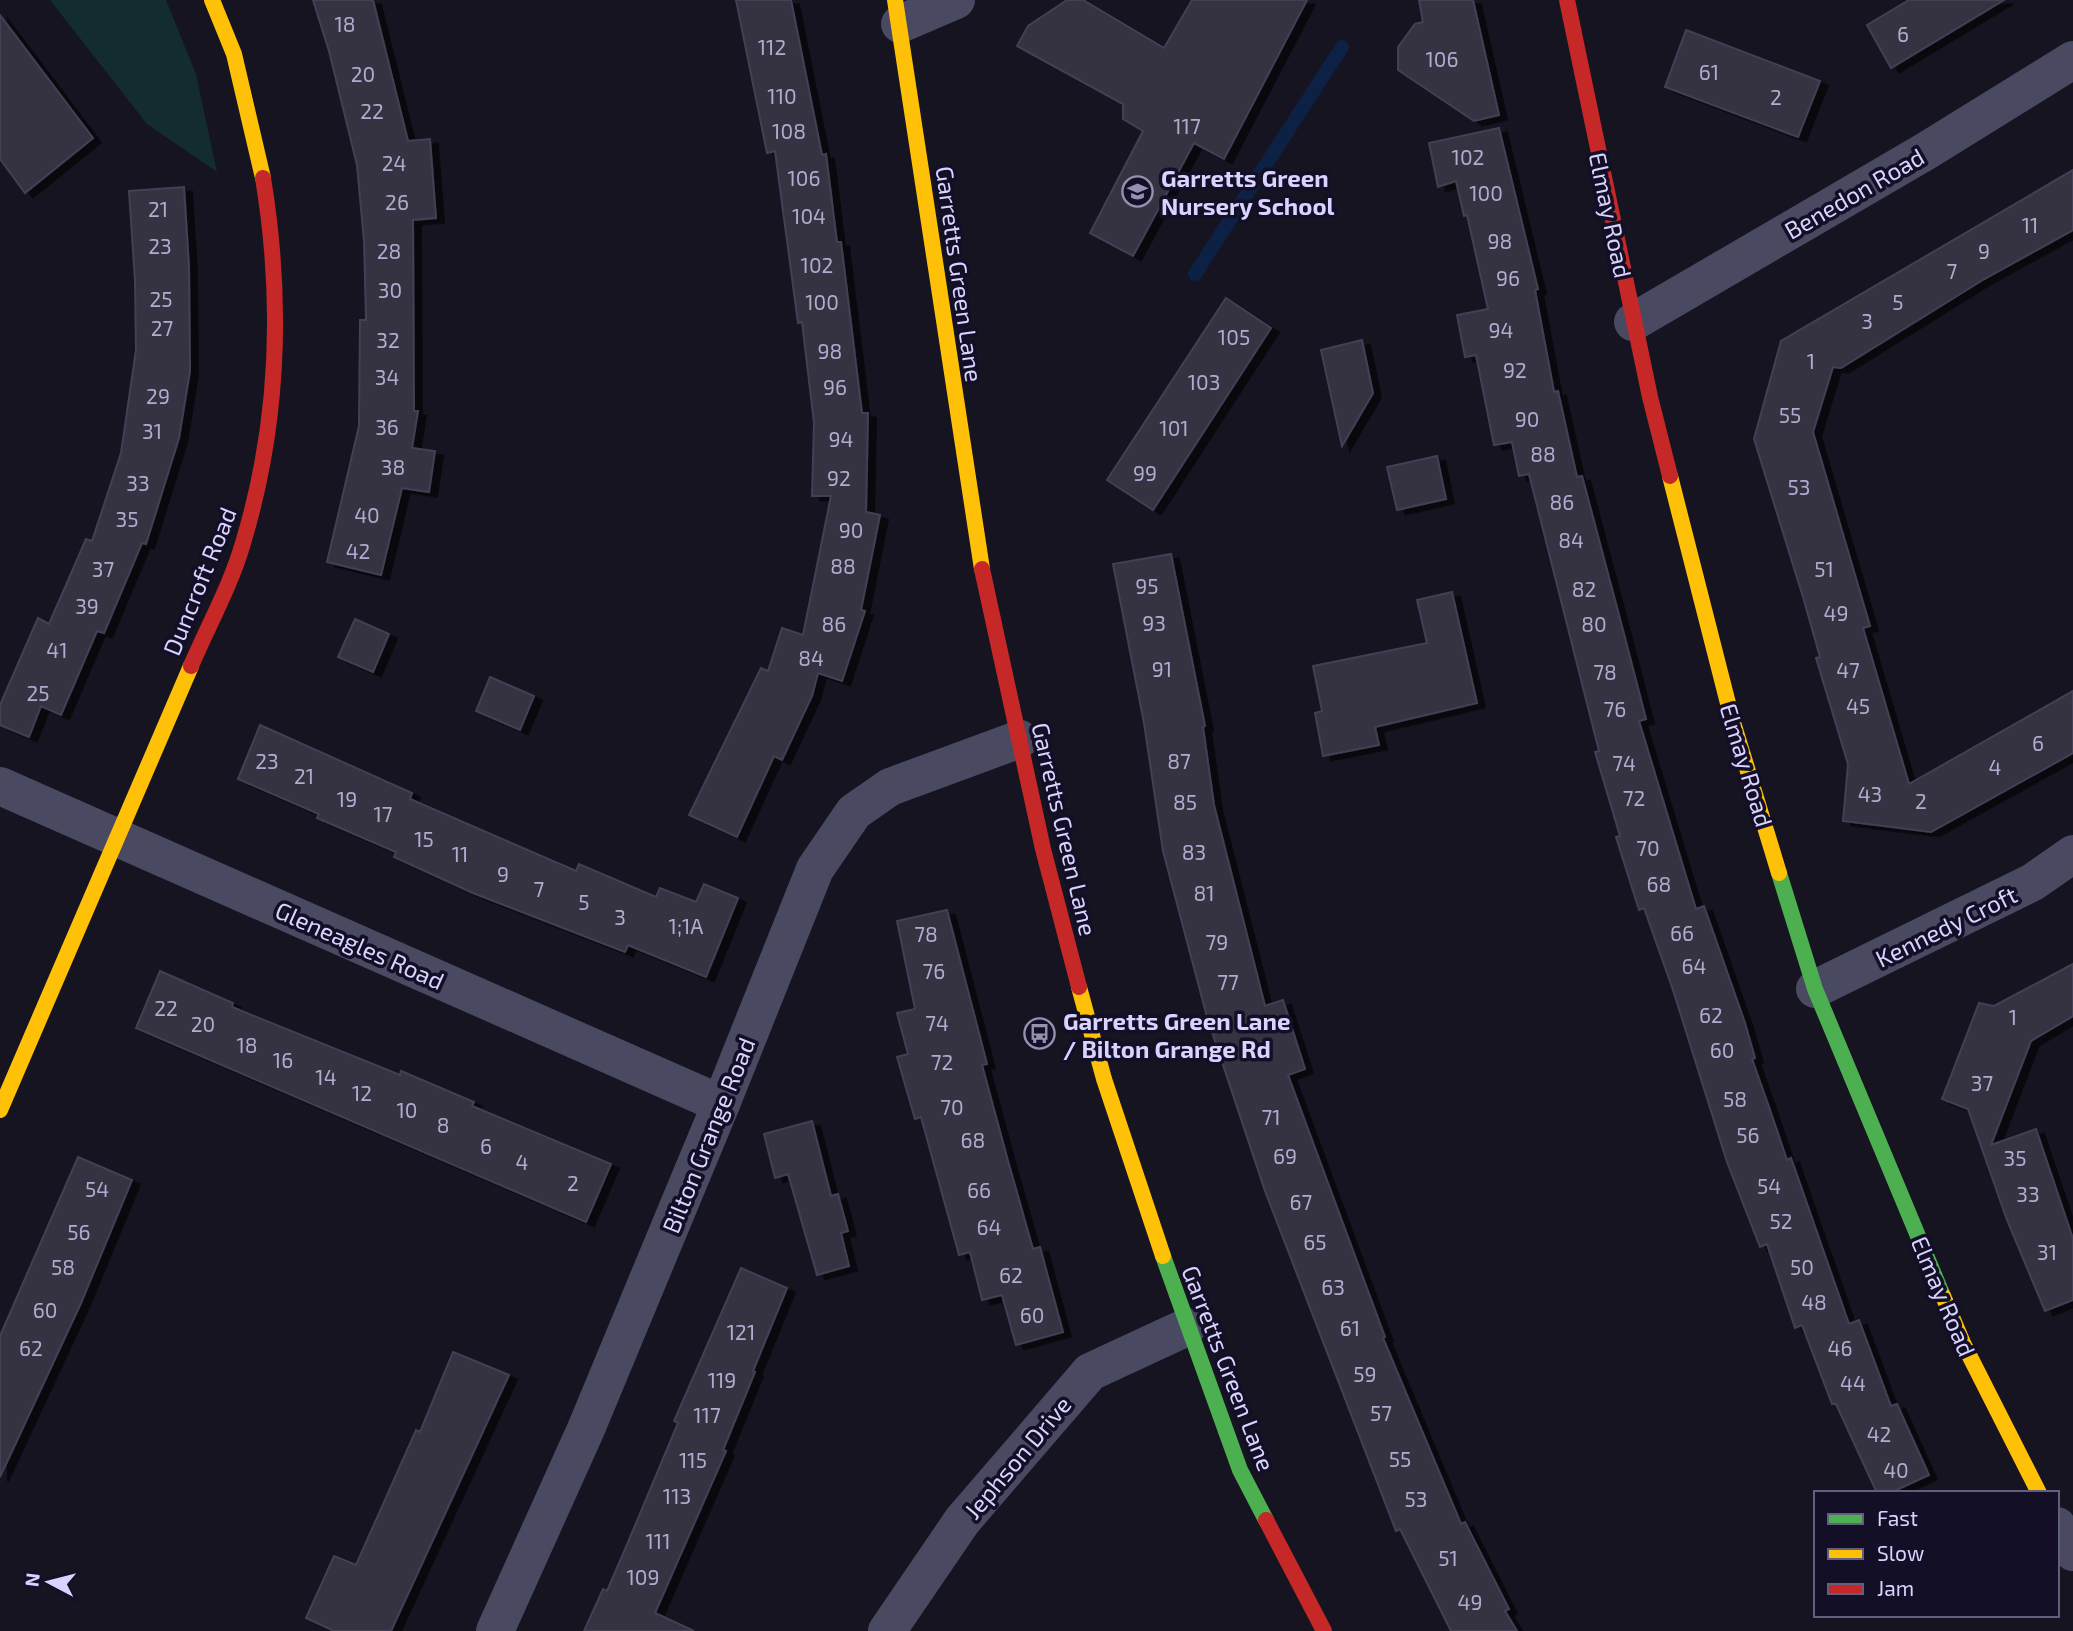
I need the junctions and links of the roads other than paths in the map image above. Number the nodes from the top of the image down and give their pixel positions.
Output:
1 (212, 0) edge
2 (956, 0) edge
3 (1567, 0) edge
4 (897, 12) edge
5 (2073, 60) edge
6 (1633, 322) junction
7 (1020, 739) junction
8 (0, 786) edge
9 (116, 838) junction
10 (2073, 853) edge
11 (1815, 989) junction
12 (721, 1104) junction
13 (0, 1110) edge
14 (1187, 1327) junction
15 (2038, 1491) edge
16 (2059, 1529) edge
17 (2073, 1552) edge
18 (495, 1631) edge
19 (887, 1631) edge
20 (1324, 1631) edge

1 - 9 street, Duncroft Road
2 - 4 street
3 - 6 street, Elmay Road
4 - 7 street, Garretts Green Lane
5 - 6 street, Benedon Road
6 - 11 street, Elmay Road
7 - 12 street, Bilton Grange Road
7 - 14 street, Garretts Green Lane
8 - 9 street, Gleneagles Road
9 - 12 street, Gleneagles Road
9 - 13 street, Duncroft Road
10 - 11 street, Kennedy Croft
11 - 15 street, Elmay Road
12 - 18 street, Bilton Grange Road
14 - 19 street, Jephson Drive
14 - 20 street, Garretts Green Lane
16 - 17 street

